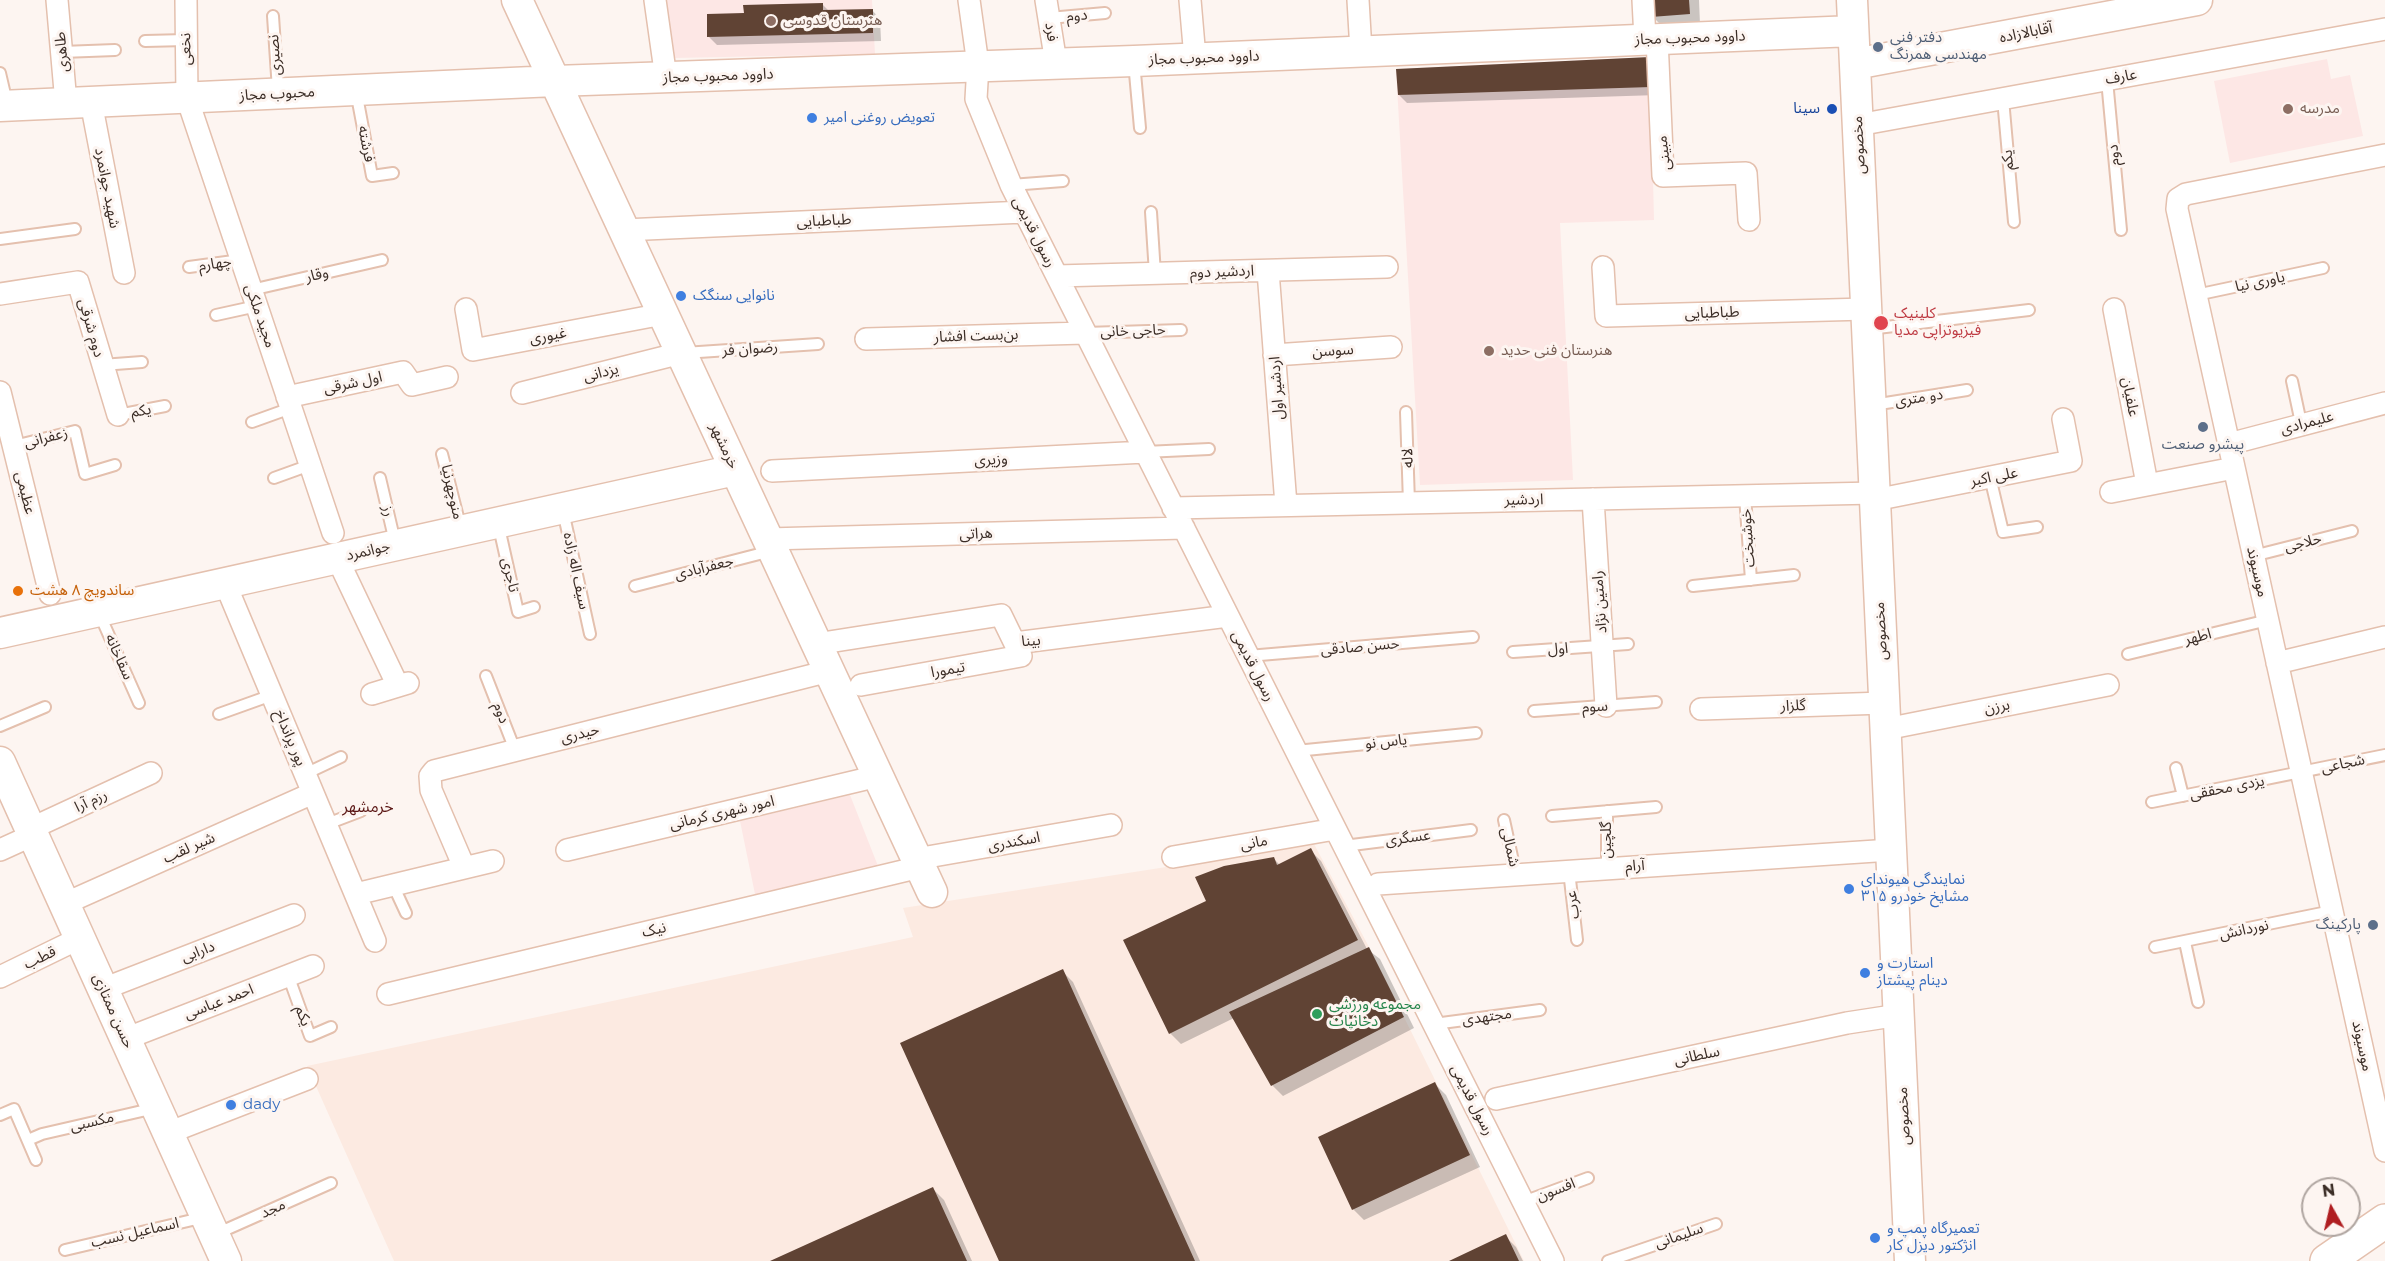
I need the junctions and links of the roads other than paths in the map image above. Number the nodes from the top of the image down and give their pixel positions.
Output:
1 (57, 0) edge
2 (186, 0) edge
3 (517, 0) edge
4 (655, 0) edge
5 (969, 0) edge
6 (1190, 0) edge
7 (1358, 0) edge
8 (1643, 0) edge
9 (1852, 0) edge
10 (2195, 0) edge
11 (2128, 6) edge
12 (1047, 9) edge
13 (1105, 13) dead end
14 (273, 16) dead end
15 (2385, 29) edge
16 (1853, 31) junction
17 (1651, 39) junction
18 (186, 40) junction
19 (146, 42) dead end
20 (115, 50) dead end
21 (1361, 51) junction
22 (62, 52) junction
23 (1195, 58) junction
24 (1134, 61) junction
25 (1056, 63) junction
26 (1855, 64) junction
27 (978, 65) junction
28 (0, 73) edge
29 (666, 78) junction
30 (2107, 80) junction
31 (555, 81) junction
32 (356, 90) junction
33 (278, 94) junction
34 (187, 98) junction
35 (2002, 99) junction
36 (79, 103) junction
37 (4, 106) edge
38 (1858, 125) junction
39 (1140, 128) dead end
40 (2385, 155) edge
41 (393, 173) dead end
42 (1063, 180) dead end
43 (1011, 185) junction
44 (1024, 212) junction
45 (1151, 212) dead end
46 (1749, 220) dead end
47 (2014, 222) dead end
48 (75, 229) dead end
49 (624, 230) junction
50 (2121, 230) dead end
51 (0, 239) edge
52 (241, 260) junction
53 (382, 260) dead end
54 (189, 267) dead end
55 (1387, 267) dead end
56 (1603, 267) dead end
57 (2323, 268) dead end
58 (1268, 271) junction
59 (124, 273) dead end
60 (1155, 274) junction
61 (1057, 276) junction
62 (0, 294) edge
63 (2196, 295) junction
64 (254, 298) junction
65 (466, 309) dead end
66 (2114, 309) dead end
67 (2029, 310) dead end
68 (663, 314) junction
69 (216, 315) dead end
70 (1867, 319) junction
71 (1181, 330) dead end
72 (1085, 333) junction
73 (866, 339) dead end
74 (818, 344) dead end
75 (1391, 347) dead end
76 (681, 353) junction
77 (1274, 355) junction
78 (142, 362) dead end
79 (102, 365) junction
80 (447, 377) dead end
81 (2292, 381) dead end
82 (1967, 390) dead end
83 (0, 392) edge
84 (522, 393) dead end
85 (289, 403) junction
86 (2385, 403) edge
87 (165, 406) dead end
88 (1871, 406) junction
89 (1406, 412) dead end
90 (118, 415) joint
91 (2063, 419) dead end
92 (252, 422) dead end
93 (2301, 423) junction
94 (8, 437) edge
95 (2229, 444) junction
96 (1209, 449) dead end
97 (1146, 452) junction
98 (442, 454) dead end
99 (115, 465) dead end
100 (310, 465) junction
101 (2234, 468) junction
102 (735, 470) junction
103 (772, 471) dead end
104 (1990, 477) junction
105 (274, 478) dead end
106 (380, 478) dead end
107 (2147, 484) junction
108 (2111, 492) dead end
109 (1745, 496) junction
110 (1875, 497) junction
111 (1593, 499) junction
112 (1409, 503) junction
113 (1286, 505) junction
114 (562, 508) junction
115 (1173, 508) junction
116 (498, 523) junction
117 (2037, 527) dead end
118 (1184, 528) junction
119 (461, 530) junction
120 (2352, 531) dead end
121 (396, 545) junction
122 (770, 545) junction
123 (335, 546) junction
124 (2253, 556) junction
125 (1794, 575) dead end
126 (1751, 580) junction
127 (225, 583) junction
128 (635, 586) dead end
129 (1693, 586) dead end
130 (50, 594) dead end
131 (534, 607) dead end
132 (98, 611) junction
133 (1228, 616) junction
134 (2268, 620) junction
135 (0, 633) edge
136 (590, 634) dead end
137 (2385, 636) edge
138 (1473, 637) dead end
139 (1015, 643) junction
140 (1628, 644) dead end
141 (1602, 646) junction
142 (1513, 652) dead end
143 (2128, 654) dead end
144 (1248, 656) junction
145 (823, 657) junction
146 (2277, 663) junction
147 (486, 676) dead end
148 (861, 685) dead end
149 (2108, 685) dead end
150 (372, 694) dead end
151 (272, 695) junction
152 (1656, 702) dead end
153 (140, 703) dead end
154 (45, 706) dead end
155 (1606, 706) junction
156 (1701, 709) dead end
157 (1534, 711) dead end
158 (219, 714) dead end
159 (1885, 716) junction
160 (0, 726) edge
161 (1476, 733) dead end
162 (515, 750) junction
163 (1296, 751) junction
164 (2385, 755) edge
165 (341, 757) dead end
166 (0, 762) edge
167 (2176, 768) dead end
168 (151, 773) dead end
169 (2301, 773) junction
170 (878, 776) junction
171 (309, 783) junction
172 (2183, 796) junction
173 (2152, 802) dead end
174 (1656, 807) dead end
175 (361, 811) dead end
176 (1607, 811) junction
177 (1552, 816) dead end
178 (1503, 820) dead end
179 (327, 824) junction
180 (1111, 825) dead end
181 (1471, 830) dead end
182 (32, 832) junction
183 (1340, 838) junction
184 (0, 850) edge
185 (567, 850) dead end
186 (1891, 850) junction
187 (1173, 857) dead end
188 (493, 861) dead end
189 (465, 867) junction
190 (1607, 868) junction
191 (1569, 871) junction
192 (923, 873) junction
193 (1516, 874) junction
194 (1378, 884) dead end
195 (393, 885) junction
196 (356, 894) junction
197 (64, 904) junction
198 (2332, 911) junction
199 (406, 913) dead end
200 (294, 915) dead end
201 (80, 938) junction
202 (1577, 940) dead end
203 (375, 941) dead end
204 (2185, 942) junction
205 (2155, 947) dead end
206 (313, 966) dead end
207 (288, 975) junction
208 (0, 977) edge
209 (103, 989) junction
210 (388, 994) dead end
211 (2198, 1002) dead end
212 (1540, 1010) dead end
213 (1899, 1015) junction
214 (1434, 1024) junction
215 (332, 1027) dead end
216 (125, 1039) junction
217 (307, 1079) dead end
218 (1496, 1099) dead end
219 (0, 1115) edge
220 (162, 1120) junction
221 (28, 1140) junction
222 (2385, 1151) edge
223 (36, 1160) dead end
224 (1588, 1178) dead end
225 (331, 1184) dead end
226 (1523, 1202) junction
227 (2385, 1221) edge
228 (1716, 1224) dead end
229 (215, 1238) edge
230 (64, 1250) dead end
231 (1553, 1261) edge
232 (1608, 1261) edge
233 (1910, 1261) edge
234 (2327, 1261) edge

1 - 22 street, طاهری
2 - 18 street, نخعی
3 - 31 main road, خرمشهر
4 - 29 street
5 - 27 street, رسول قدیمی
6 - 23 street
7 - 21 street
8 - 17 street
9 - 16 main road, مخصوص
10 - 11 main road, آقابالازاده
11 - 26 main road, آقابالازاده
12 - 13 lane, دوم
12 - 25 street, فرد
14 - 33 lane, نصیری
15 - 30 street, عارف
16 - 17 main road, داوود محبوب مجاز
16 - 26 main road, مخصوص
17 - 21 main road, داوود محبوب مجاز
17 - 46 street, مبینی
18 - 19 lane
18 - 34 street, نخعی
20 - 22 lane
21 - 23 main road, داوود محبوب مجاز
22 - 36 street, طاهری
23 - 24 main road, داوود محبوب مجاز
24 - 25 main road, داوود محبوب مجاز
24 - 39 lane
25 - 27 main road, داوود محبوب مجاز
26 - 38 main road, مخصوص
27 - 29 main road, داوود محبوب مجاز
27 - 43 street, رسول قدیمی
28 - 37 lane
29 - 31 main road, داوود محبوب مجاز
30 - 35 street, عارف
30 - 50 lane, دوم
31 - 32 main road, محبوب مجاز
31 - 49 main road, خرمشهر
32 - 33 main road, محبوب مجاز
32 - 41 lane, فرشته
33 - 34 main road, محبوب مجاز
34 - 36 main road, محبوب مجاز
34 - 52 street, مجید ملکی
35 - 38 street, عارف
35 - 47 lane, یکم
36 - 37 main road, محبوب مجاز
36 - 59 street, شهید جوانمرد
38 - 70 main road, مخصوص
40 - 63 street, موسیوند
42 - 43 lane
43 - 44 street, رسول قدیمی
44 - 49 street, طباطبایی
44 - 61 street, رسول قدیمی
45 - 60 lane
48 - 51 lane
49 - 68 main road, خرمشهر
52 - 54 lane, چهارم
52 - 64 street, مجید ملکی
53 - 64 lane, وقار
55 - 58 street, اردشیر دوم
56 - 70 street, طباطبایی
57 - 63 lane, یاوری نیا
58 - 60 street, اردشیر دوم
58 - 77 street, اردشیر اول
60 - 61 street, اردشیر دوم
61 - 72 street, رسول قدیمی
62 - 79 street, دوم شرقی
63 - 95 street, موسیوند
64 - 69 lane, وقار
64 - 85 street, مجید ملکی
65 - 68 street, غیوری
66 - 107 street, علفیان
67 - 70 lane
68 - 76 main road, خرمشهر
70 - 88 main road, مخصوص
71 - 72 lane, حاجی خانی
72 - 73 street, بن‌بست افشار
72 - 97 street, رسول قدیمی
74 - 76 lane, رضوان فر
75 - 77 street, سوسن
76 - 84 street, یزدانی
76 - 102 main road, خرمشهر
77 - 113 street, اردشیر اول
78 - 79 lane
79 - 90 street, دوم شرقی
80 - 85 street, اول شرقی
81 - 93 lane
82 - 88 lane, دو متری
83 - 94 street, عظیمی
85 - 92 lane
85 - 100 street, مجید ملکی
86 - 93 street, علیمرادی
87 - 90 lane, یکم
88 - 110 main road, مخصوص
89 - 112 lane, لاله
91 - 104 street, علی اکبر
93 - 95 street, علیمرادی
94 - 99 lane, زعفرانی
94 - 130 street, عظیمی
95 - 101 street, موسیوند
96 - 97 lane, وزیری
97 - 103 street, وزیری
97 - 115 street, رسول قدیمی
98 - 119 lane, منوچهرنیا
100 - 105 lane
100 - 123 street, مجید ملکی
101 - 107 street
101 - 124 street, موسیوند
102 - 114 main road, جوانمرد
102 - 122 main road, خرمشهر
104 - 110 street, علی اکبر
104 - 117 lane
106 - 121 lane, رز
107 - 108 street
109 - 110 street, اردشیر
109 - 111 street, اردشیر
109 - 126 lane, خوشبخت
110 - 159 main road, مخصوص
111 - 112 street, اردشیر
111 - 141 street, رامتین نژاد
112 - 113 street, اردشیر
113 - 115 street, اردشیر
114 - 116 main road, جوانمرد
114 - 136 lane, سیف اله زاده
115 - 118 street, رسول قدیمی
116 - 119 main road, جوانمرد
116 - 131 lane, تاجری
118 - 122 street, هراتی
118 - 133 street, رسول قدیمی
119 - 121 main road, جوانمرد
120 - 124 lane, حلاجی
121 - 123 main road, جوانمرد
122 - 128 lane, جعفرآبادی
122 - 145 main road, خرمشهر
123 - 127 main road, جوانمرد
123 - 150 street
124 - 134 street, موسیوند
125 - 126 lane
126 - 129 lane
127 - 132 main road, جوانمرد
127 - 151 street, پور پرانداخ
132 - 135 main road, جوانمرد
132 - 153 lane, سقاخانه
133 - 139 street, بینا
133 - 144 street, رسول قدیمی
134 - 143 lane, اطهر
134 - 146 street, موسیوند
137 - 146 street
138 - 144 lane, حسن صادقی
139 - 145 street, بینا
139 - 148 street, تیمورا
140 - 141 lane
141 - 142 lane, اول
141 - 155 street, رامتین نژاد
144 - 163 street, رسول قدیمی
145 - 162 street, حیدری
145 - 170 main road, خرمشهر
146 - 169 street, موسیوند
147 - 162 lane, دوم
149 - 159 street, برزن
151 - 158 lane
151 - 171 street, پور پرانداخ
152 - 155 lane, سوم
154 - 160 lane
155 - 157 lane, سوم
156 - 159 street, گلزار
159 - 186 main road, مخصوص
161 - 163 lane, یاس نو
162 - 189 street, حیدری
163 - 183 street, رسول قدیمی
164 - 169 lane, شجاعی
165 - 171 lane
166 - 182 main road, حسن ممتازی
167 - 172 lane
168 - 182 street, رزم آرا
169 - 172 lane, یزدی محققی
169 - 198 street, موسیوند
170 - 185 street, امور شهری کرمانی
170 - 192 main road, خرمشهر
171 - 179 street, پور پرانداخ
171 - 197 street, شیر لقب
172 - 173 lane, یزدی محققی
174 - 176 lane
175 - 179 lane
176 - 177 lane
176 - 190 lane, گلچین
178 - 193 lane, شمالی
179 - 196 street, پور پرانداخ
180 - 192 street, اسکندری
181 - 183 lane, عسگری
182 - 184 street, رزم آرا
182 - 197 main road, حسن ممتازی
183 - 187 street, مانی
183 - 214 street, رسول قدیمی
186 - 190 street, آرام
186 - 213 main road, مخصوص
188 - 189 street
189 - 195 street
190 - 191 street, آرام
191 - 193 street, آرام
191 - 202 lane, عرب
192 - 210 street, نیک
193 - 194 street, آرام
195 - 196 street
195 - 199 lane
196 - 203 street, پور پرانداخ
197 - 201 main road, حسن ممتازی
198 - 204 lane, نوردانش
198 - 222 street, موسیوند
200 - 209 street, دارابی
201 - 208 street, قطب
201 - 209 main road, حسن ممتازی
204 - 205 lane, نوردانش
204 - 211 lane
206 - 207 street, احمد عباسی
207 - 215 lane, یکم
207 - 216 street, احمد عباسی
209 - 216 main road, حسن ممتازی
212 - 214 lane, مجتهدی
213 - 218 street, سلطانی
213 - 233 main road, مخصوص
214 - 226 street, رسول قدیمی
216 - 220 main road, حسن ممتازی
217 - 220 street
219 - 221 lane
220 - 221 lane, مکسبی
220 - 229 main road, حسن ممتازی
221 - 223 lane
224 - 226 lane, افسون
225 - 229 lane, مجد
226 - 231 street, رسول قدیمی
227 - 234 main road
228 - 232 lane, سلیمانی
229 - 230 lane, اسماعیل نسب

